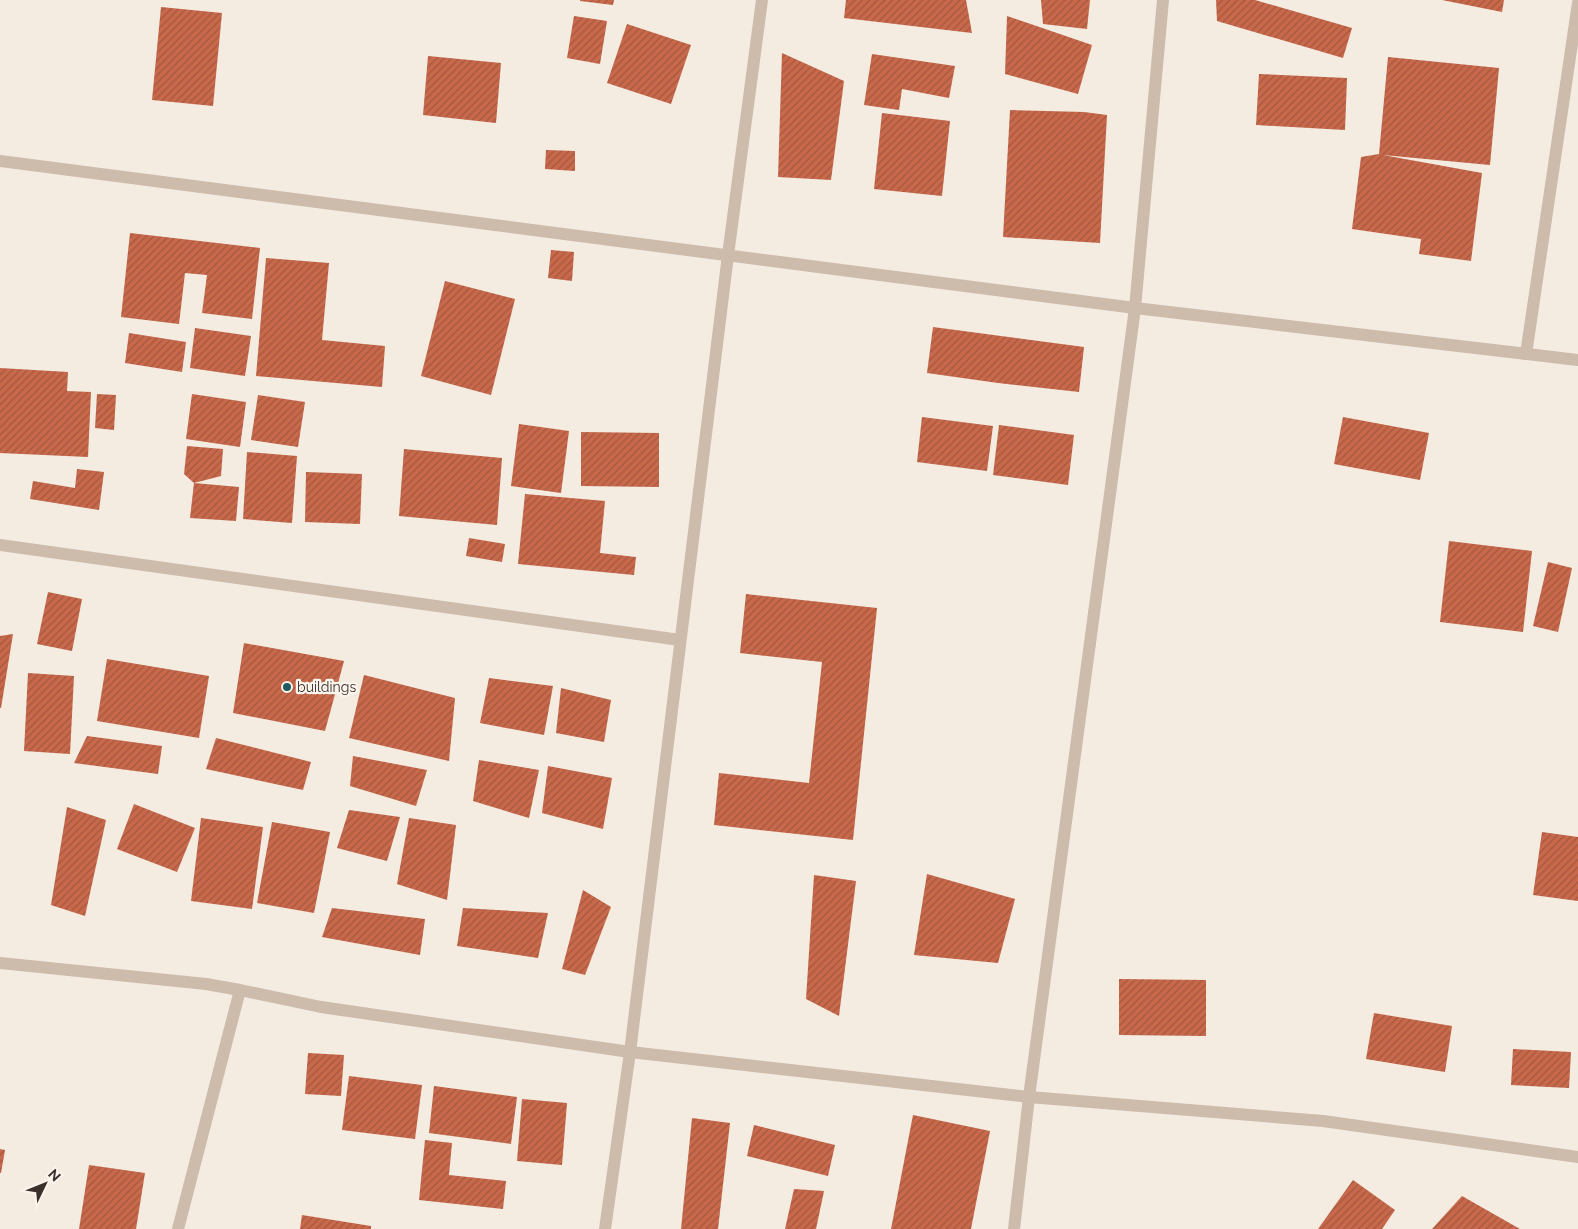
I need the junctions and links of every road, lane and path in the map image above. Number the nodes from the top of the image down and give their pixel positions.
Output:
1 (762, 0) edge
2 (1163, 0) edge
3 (1578, 2) edge
4 (0, 160) edge
5 (728, 255) junction
6 (1135, 308) junction
7 (1526, 354) junction
8 (1578, 360) edge
9 (0, 545) edge
10 (680, 640) junction
11 (0, 963) edge
12 (240, 990) junction
13 (630, 1052) junction
14 (1029, 1097) junction
15 (1578, 1157) edge
16 (178, 1229) edge
17 (605, 1229) edge
18 (1014, 1229) edge

1 - 5 street
2 - 6 street
3 - 7 street
4 - 5 street
5 - 6 street
5 - 10 street
6 - 7 street
6 - 14 street
7 - 8 street
9 - 10 street
10 - 13 street
11 - 12 street
12 - 13 street
12 - 16 street
13 - 14 street
13 - 17 street
14 - 15 street
14 - 18 street

